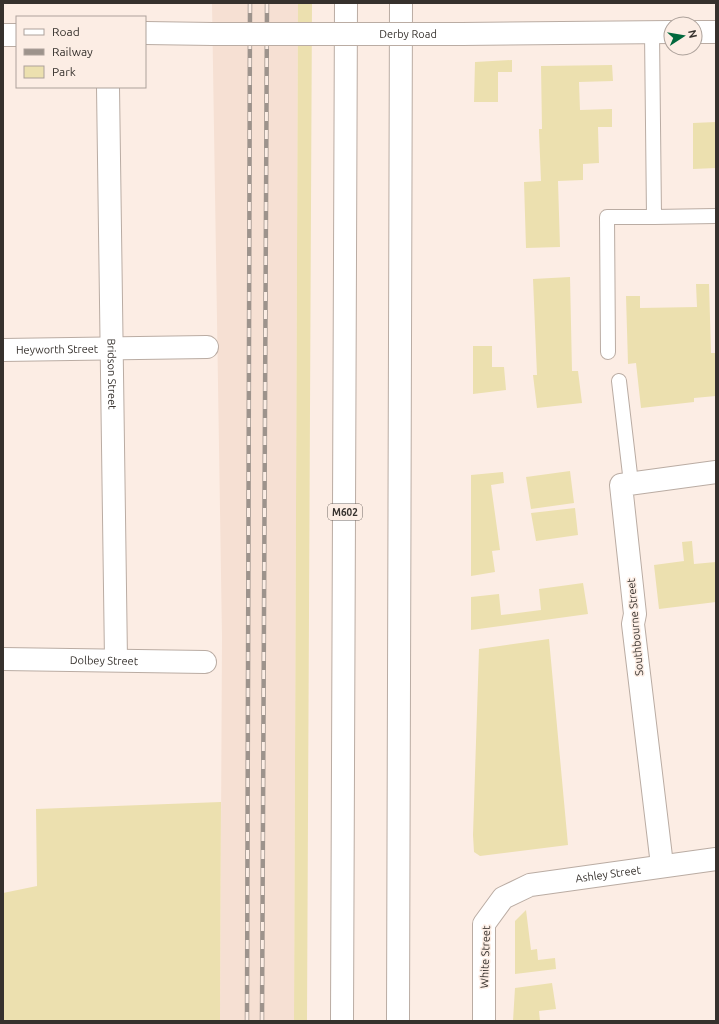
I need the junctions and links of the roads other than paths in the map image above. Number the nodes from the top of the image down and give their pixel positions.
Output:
1 (346, 3) edge
2 (401, 3) edge
3 (146, 32) edge
4 (662, 32) edge
5 (703, 32) edge
6 (716, 32) edge
7 (3, 35) edge
8 (16, 35) edge
9 (108, 88) edge
10 (716, 216) edge
11 (654, 217) junction
12 (207, 347) dead end
13 (111, 348) junction
14 (3, 350) edge
15 (608, 352) dead end
16 (619, 381) dead end
17 (716, 472) edge
18 (631, 483) junction
19 (3, 659) edge
20 (116, 660) junction
21 (205, 662) dead end
22 (716, 859) edge
23 (662, 865) junction
24 (503, 898) joint
25 (342, 1021) edge
26 (398, 1021) edge
27 (484, 1021) edge

1 - 25 main road, M602
2 - 26 main road
3 - 4 main road, Derby Road, bridge
4 - 11 lane
5 - 6 main road
7 - 8 main road
9 - 13 main road, Bridson Street
10 - 11 lane
11 - 15 lane
12 - 13 main road, Heyworth Street
13 - 14 main road, Heyworth Street
13 - 20 main road, Bridson Street
16 - 18 lane
17 - 18 main road
18 - 23 main road, Southbourne Street
19 - 20 main road, Dolbey Street
20 - 21 main road, Dolbey Street
22 - 23 main road, Ashley Street
23 - 24 main road, Ashley Street
24 - 27 main road, White Street

